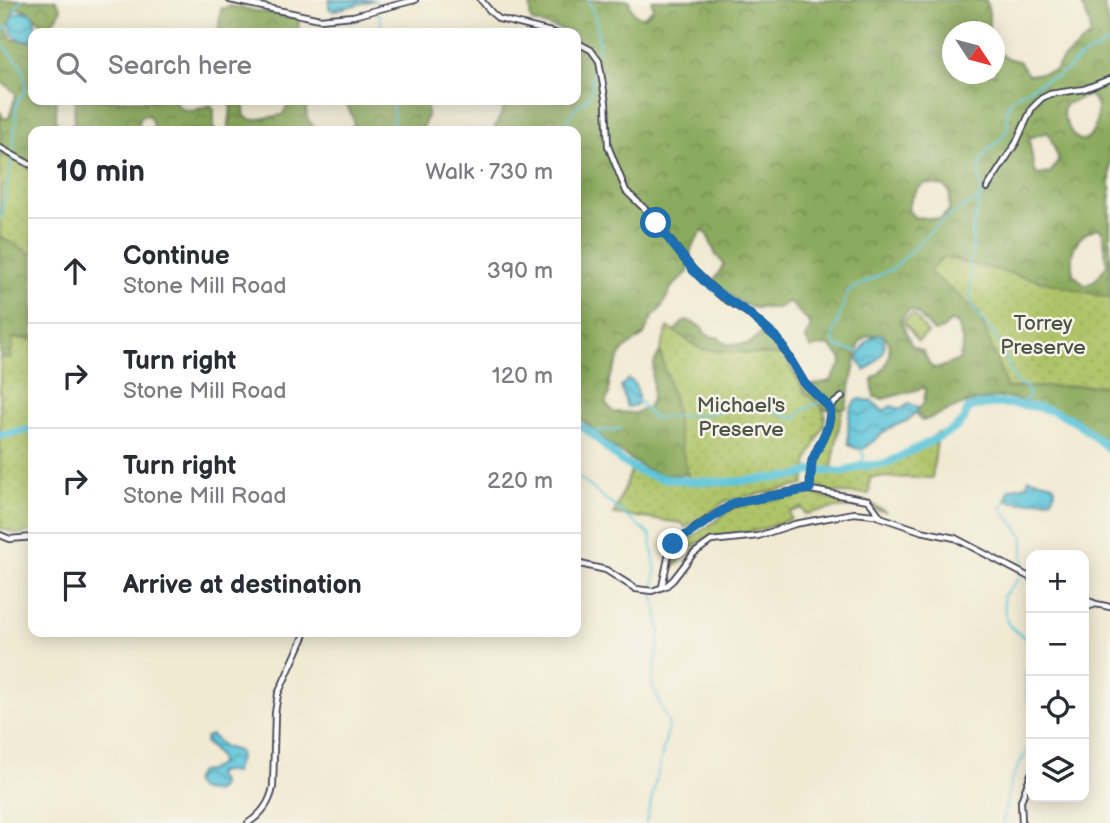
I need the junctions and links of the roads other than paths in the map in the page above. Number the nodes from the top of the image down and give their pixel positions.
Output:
1 (230, 0) edge
2 (415, 0) edge
3 (481, 0) edge
4 (535, 28) edge
5 (581, 45) edge
6 (1110, 79) edge
7 (0, 148) edge
8 (28, 163) edge
9 (987, 188) dead end
10 (842, 397) dead end
11 (829, 407) junction
12 (810, 489) junction
13 (881, 517) junction
14 (0, 535) edge
15 (28, 537) edge
16 (581, 564) edge
17 (1026, 575) edge
18 (662, 588) junction
19 (1089, 600) edge
20 (1096, 604) junction
21 (1089, 606) edge
22 (1109, 608) edge
23 (304, 637) edge
24 (1026, 788) edge
25 (248, 823) edge
26 (1022, 823) edge

1 - 2 street
3 - 4 street
5 - 11 street
6 - 9 street
7 - 8 street
10 - 11 street
11 - 12 street
12 - 13 street
12 - 18 street
13 - 17 street
13 - 18 street
14 - 15 street
16 - 18 street
19 - 20 street
20 - 21 street
20 - 22 street
23 - 25 street
24 - 26 street

